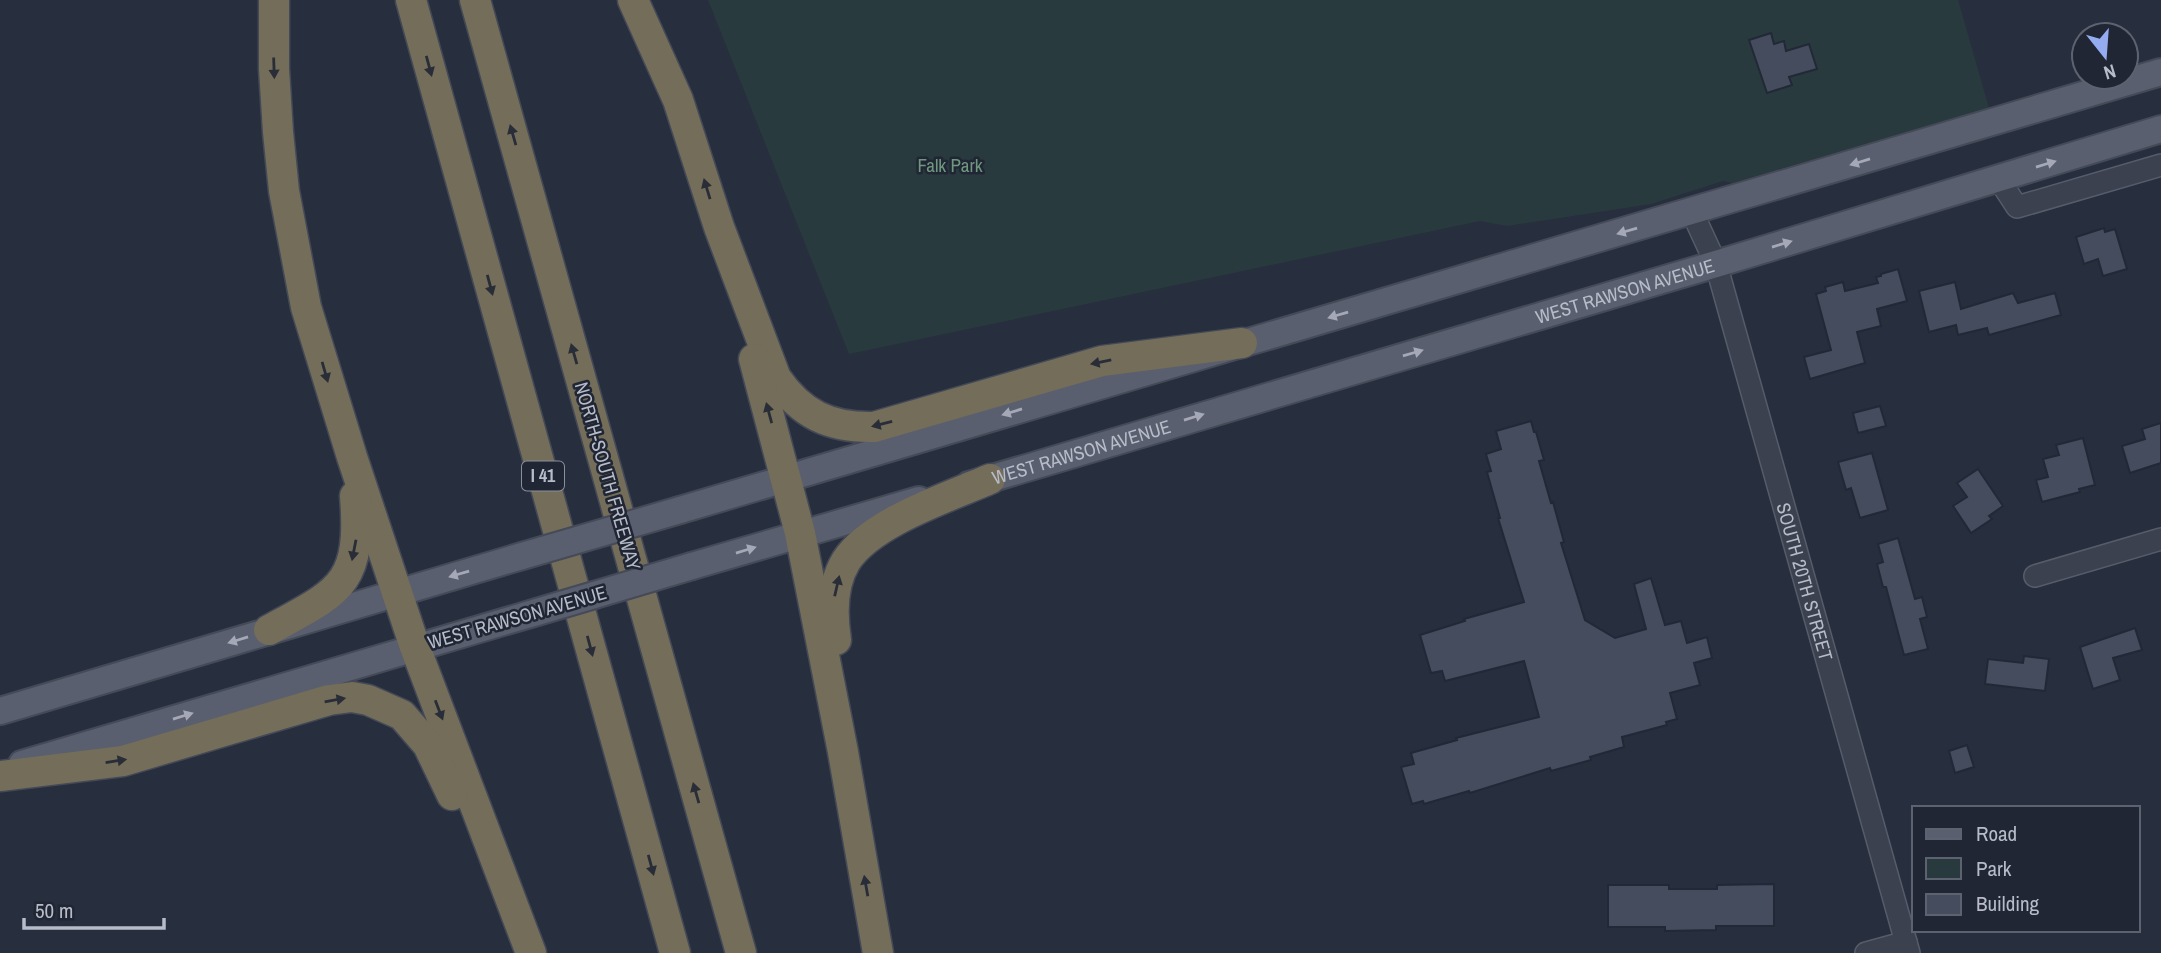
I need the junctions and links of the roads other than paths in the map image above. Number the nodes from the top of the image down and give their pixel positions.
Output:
1 (274, 0) edge
2 (411, 0) edge
3 (475, 0) edge
4 (634, 0) edge
5 (2161, 72) edge
6 (2161, 129) edge
7 (2161, 165) edge
8 (1998, 178) junction
9 (1692, 212) junction
10 (719, 227) junction
11 (1716, 264) junction
12 (1242, 343) junction
13 (352, 457) junction
14 (787, 479) junction
15 (990, 479) junction
16 (800, 533) junction
17 (2161, 539) edge
18 (2035, 576) dead end
19 (397, 593) junction
20 (269, 631) junction
21 (415, 647) junction
22 (5, 710) edge
23 (843, 752) junction
24 (0, 773) edge
25 (529, 948) edge
26 (1908, 948) edge
27 (675, 953) edge
28 (741, 953) edge
29 (878, 953) edge
30 (1866, 953) edge

1 -> 13 highway
2 -> 27 highway, I 41
28 -> 3 highway, NORTH-SOUTH FREEWAY
10 -> 4 highway
5 -> 9 main road
8 -> 6 main road, WEST RAWSON AVENUE
7 - 8 street
11 -> 8 main road, WEST RAWSON AVENUE
9 - 11 street, SOUTH 20TH STREET
9 -> 12 main road
12 -> 10 highway
14 -> 10 highway
15 -> 11 main road, WEST RAWSON AVENUE
11 - 26 street, SOUTH 20TH STREET
12 -> 14 main road
13 - 19 highway
13 -> 20 highway
14 - 16 highway
14 -> 19 main road, bridge
15 - 16 main road, WEST RAWSON AVENUE
23 -> 15 highway
21 -> 16 main road, WEST RAWSON AVENUE, bridge
16 - 23 highway
17 - 18 street
19 - 20 main road
19 - 21 highway
20 -> 22 main road
24 -> 21 main road, WEST RAWSON AVENUE
21 -> 25 highway
29 -> 23 highway
24 -> 25 highway
26 - 30 street

